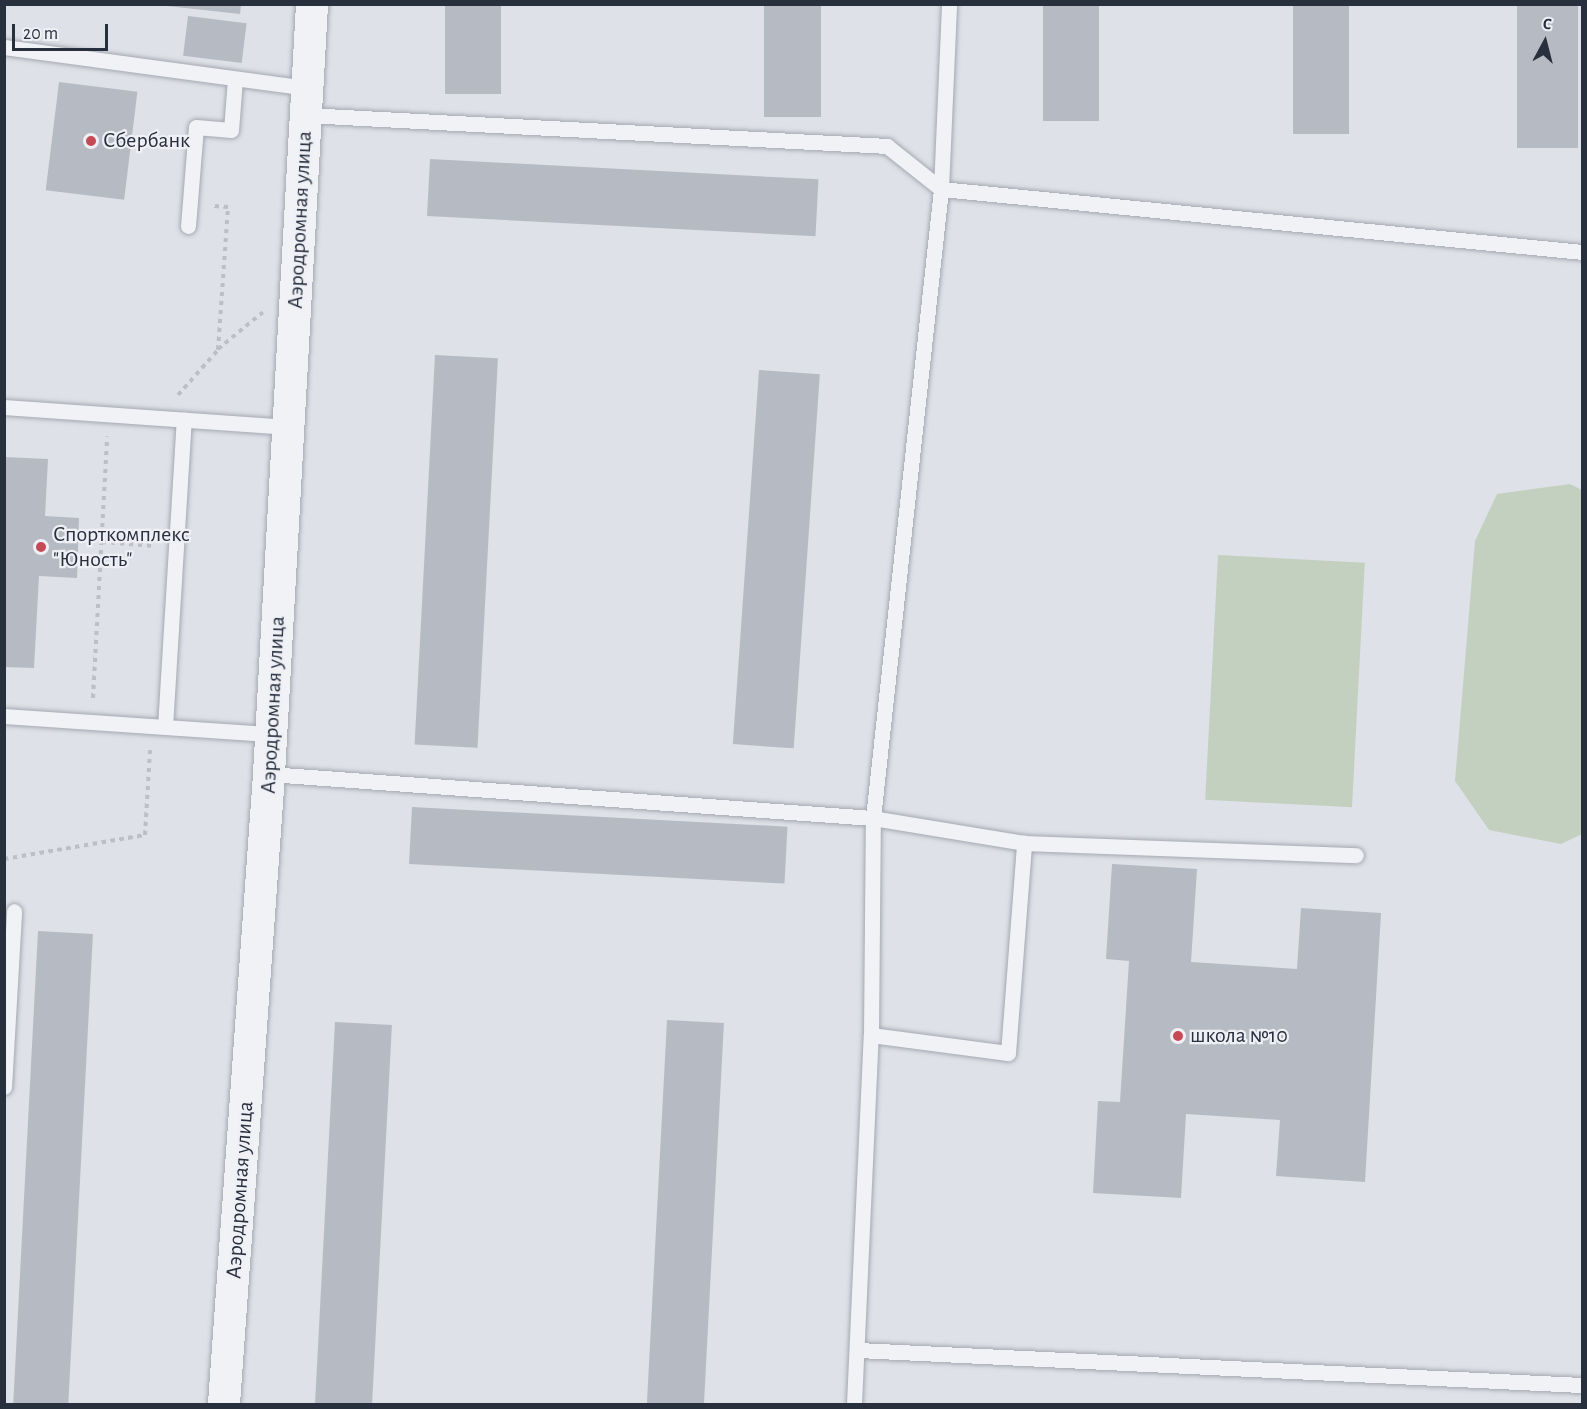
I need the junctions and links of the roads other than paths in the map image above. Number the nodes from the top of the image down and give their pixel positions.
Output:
1 (312, 4) edge
2 (949, 4) edge
3 (4, 47) edge
4 (236, 79) junction
5 (307, 101) junction
6 (941, 189) junction
7 (188, 226) dead end
8 (1582, 252) edge
9 (4, 407) edge
10 (184, 420) junction
11 (288, 428) junction
12 (4, 716) edge
13 (165, 727) junction
14 (271, 734) junction
15 (269, 774) junction
16 (873, 818) junction
17 (1024, 843) junction
18 (1356, 855) dead end
19 (14, 911) dead end
20 (871, 1035) junction
21 (4, 1087) edge
22 (858, 1350) junction
23 (1582, 1385) edge
24 (224, 1404) edge
25 (854, 1404) edge

1 - 5 street, Аэродромная улица
2 - 6 lane
3 - 4 lane
4 - 5 lane
4 - 7 lane
5 - 6 lane
5 - 11 street, Аэродромная улица
6 - 8 lane
6 - 16 lane
9 - 10 lane
10 - 11 lane
10 - 13 lane
11 - 14 street, Аэродромная улица
12 - 13 lane
13 - 14 lane
14 - 15 street, Аэродромная улица
15 - 16 lane
15 - 24 street, Аэродромная улица
16 - 17 lane
16 - 20 lane
17 - 18 lane
17 - 20 lane
19 - 21 lane
20 - 22 lane
22 - 23 lane
22 - 25 lane

